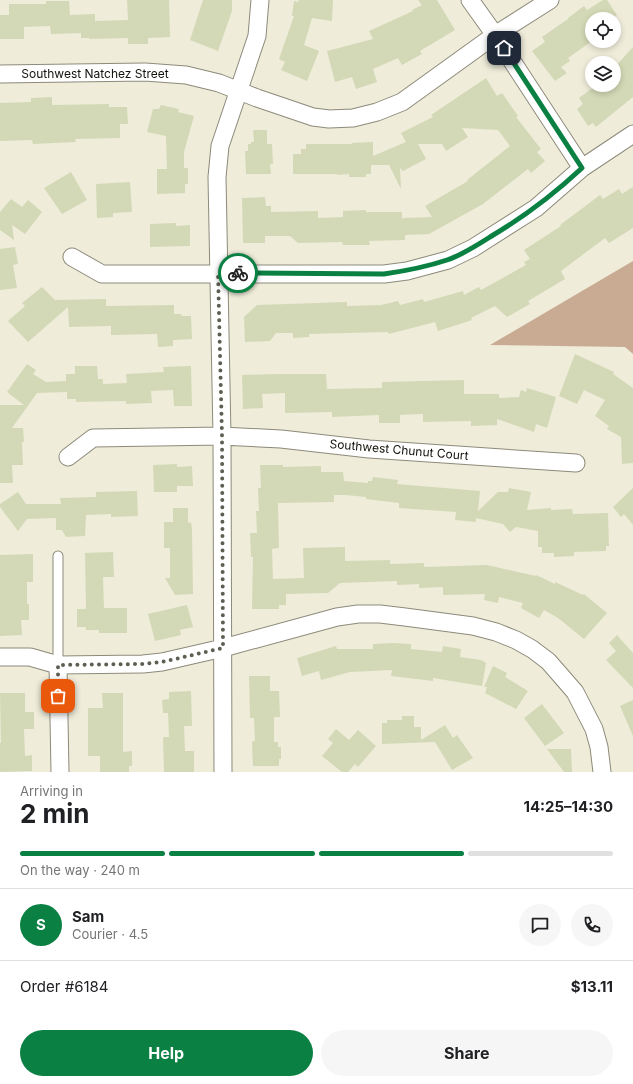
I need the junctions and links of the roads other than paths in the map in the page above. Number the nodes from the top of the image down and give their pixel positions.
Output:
1 (260, 0) edge
2 (470, 0) edge
3 (550, 0) edge
4 (495, 35) junction
5 (0, 74) edge
6 (239, 91) junction
7 (633, 134) edge
8 (582, 168) junction
9 (72, 257) dead end
10 (218, 273) junction
11 (222, 436) junction
12 (68, 457) dead end
13 (576, 463) dead end
14 (58, 556) dead end
15 (223, 648) junction
16 (0, 657) edge
17 (58, 665) junction
18 (60, 772) edge
19 (223, 772) edge
20 (602, 772) edge

1 - 6 street
2 - 4 street
3 - 4 street, Southwest Natchez Street
4 - 6 street, Southwest Natchez Street
4 - 8 street
5 - 6 street, Southwest Natchez Street
6 - 10 street
7 - 8 street
8 - 10 street
9 - 10 street
10 - 11 street
11 - 12 street, Southwest Chunut Court
11 - 13 street, Southwest Chunut Court
11 - 15 street
14 - 17 lane
15 - 17 street
15 - 19 street
15 - 20 street
16 - 17 street
17 - 18 street

